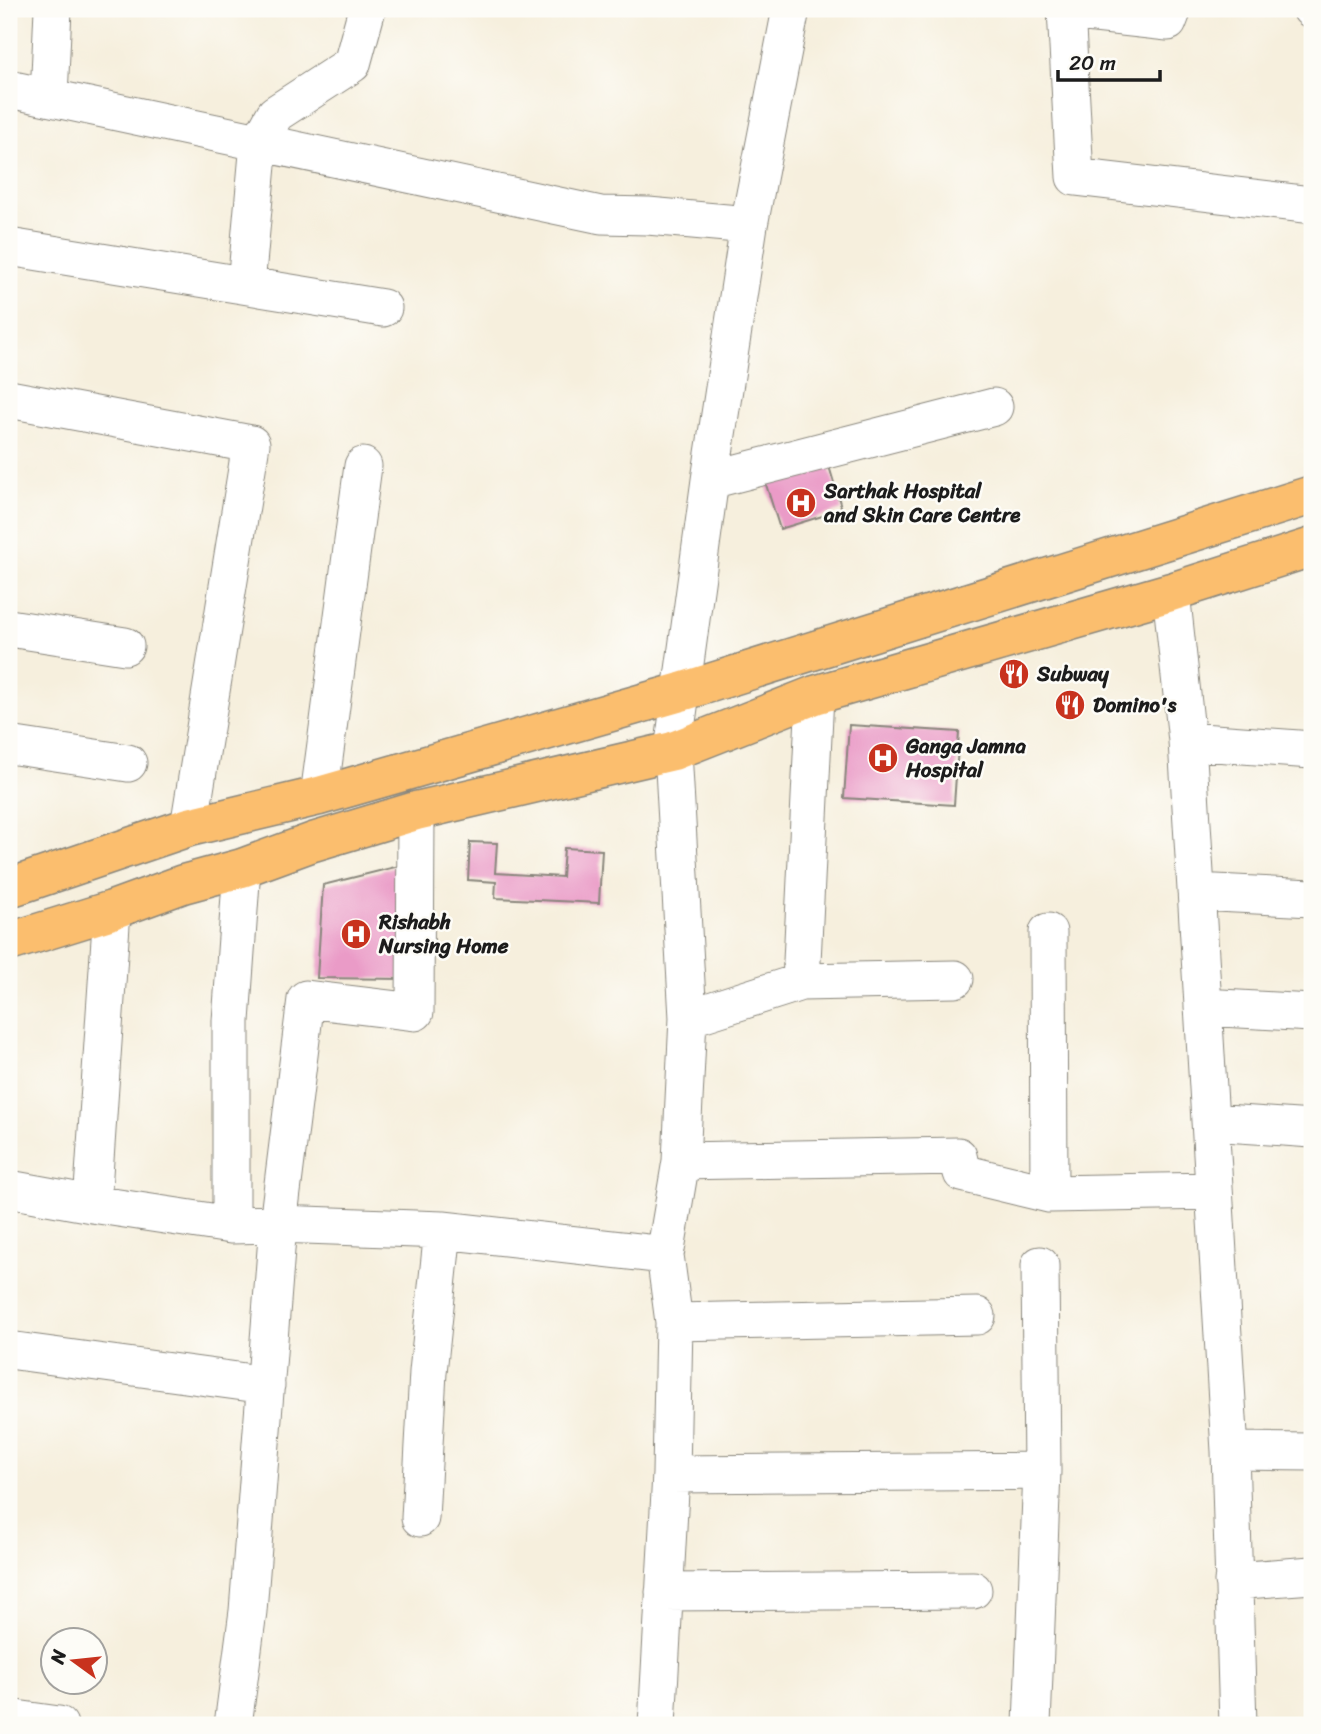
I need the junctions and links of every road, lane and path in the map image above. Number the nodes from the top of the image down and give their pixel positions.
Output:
1 (53, 9) edge
2 (367, 9) edge
3 (791, 9) edge
4 (1173, 9) edge
5 (1067, 10) edge
6 (9, 89) edge
7 (49, 97) junction
8 (259, 143) junction
9 (1312, 205) edge
10 (749, 225) junction
11 (9, 247) edge
12 (246, 285) junction
13 (383, 308) dead end
14 (9, 399) edge
15 (994, 407) dead end
16 (363, 467) dead end
17 (710, 480) junction
18 (1312, 495) edge
19 (1312, 547) edge
20 (1171, 592) junction
21 (9, 628) edge
22 (125, 646) dead end
23 (681, 692) junction
24 (815, 695) junction
25 (1187, 741) junction
26 (9, 745) edge
27 (1312, 750) edge
28 (673, 751) junction
29 (128, 762) dead end
30 (319, 796) junction
31 (416, 811) junction
32 (189, 827) junction
33 (242, 868) junction
34 (9, 888) edge
35 (1196, 892) junction
36 (1312, 898) edge
37 (112, 910) junction
38 (1048, 932) dead end
39 (9, 942) edge
40 (956, 979) dead end
41 (801, 982) junction
42 (1203, 1007) junction
43 (1312, 1013) edge
44 (688, 1018) junction
45 (1210, 1122) junction
46 (1312, 1129) edge
47 (681, 1161) junction
48 (9, 1189) edge
49 (1214, 1191) junction
50 (1049, 1194) junction
51 (92, 1204) junction
52 (278, 1224) junction
53 (231, 1225) junction
54 (443, 1230) junction
55 (665, 1255) junction
56 (1040, 1265) dead end
57 (977, 1317) dead end
58 (674, 1322) junction
59 (16, 1351) dead end
60 (265, 1385) junction
61 (1230, 1451) junction
62 (1312, 1452) edge
63 (1041, 1471) junction
64 (671, 1474) junction
65 (420, 1518) dead end
66 (1312, 1575) edge
67 (1233, 1581) junction
68 (973, 1590) dead end
69 (664, 1592) junction
70 (9, 1718) edge
71 (60, 1725) edge
72 (233, 1725) edge
73 (657, 1725) edge
74 (1032, 1725) edge
75 (1238, 1725) edge

1 - 7 street
2 - 8 street
3 - 10 street
4 - 5 street
5 - 9 street
6 - 7 street
7 - 8 street
8 - 10 street
8 - 12 street
10 - 17 street
11 - 12 street
12 - 13 street
14 - 32 street
15 - 17 street
16 - 30 street
17 - 23 street
18 - 23 main road
19 - 20 main road
20 - 24 main road
20 - 25 street
21 - 22 street
23 - 28 street
23 - 30 main road
24 - 28 main road
24 - 41 street
25 - 27 street
25 - 35 street
26 - 29 street
28 - 31 main road
28 - 44 street
30 - 32 main road
31 - 33 main road
31 - 52 street
32 - 34 main road
33 - 37 main road
33 - 53 street
35 - 36 street
35 - 42 street
37 - 39 main road
37 - 51 street
38 - 50 street
40 - 41 street
41 - 44 street
42 - 43 street
42 - 45 street
44 - 47 street
45 - 46 street
45 - 49 street
47 - 50 street
47 - 55 street
48 - 51 street
49 - 50 street
49 - 61 street
51 - 53 street
52 - 53 street
52 - 54 street
52 - 60 street
54 - 55 street
54 - 65 street
55 - 58 street
56 - 63 street
57 - 58 street
58 - 64 street
59 - 60 street
60 - 72 street
61 - 62 street
61 - 67 street
63 - 64 street
63 - 74 street
64 - 69 street
66 - 67 street
67 - 75 street
68 - 69 street
69 - 73 street
70 - 71 street

